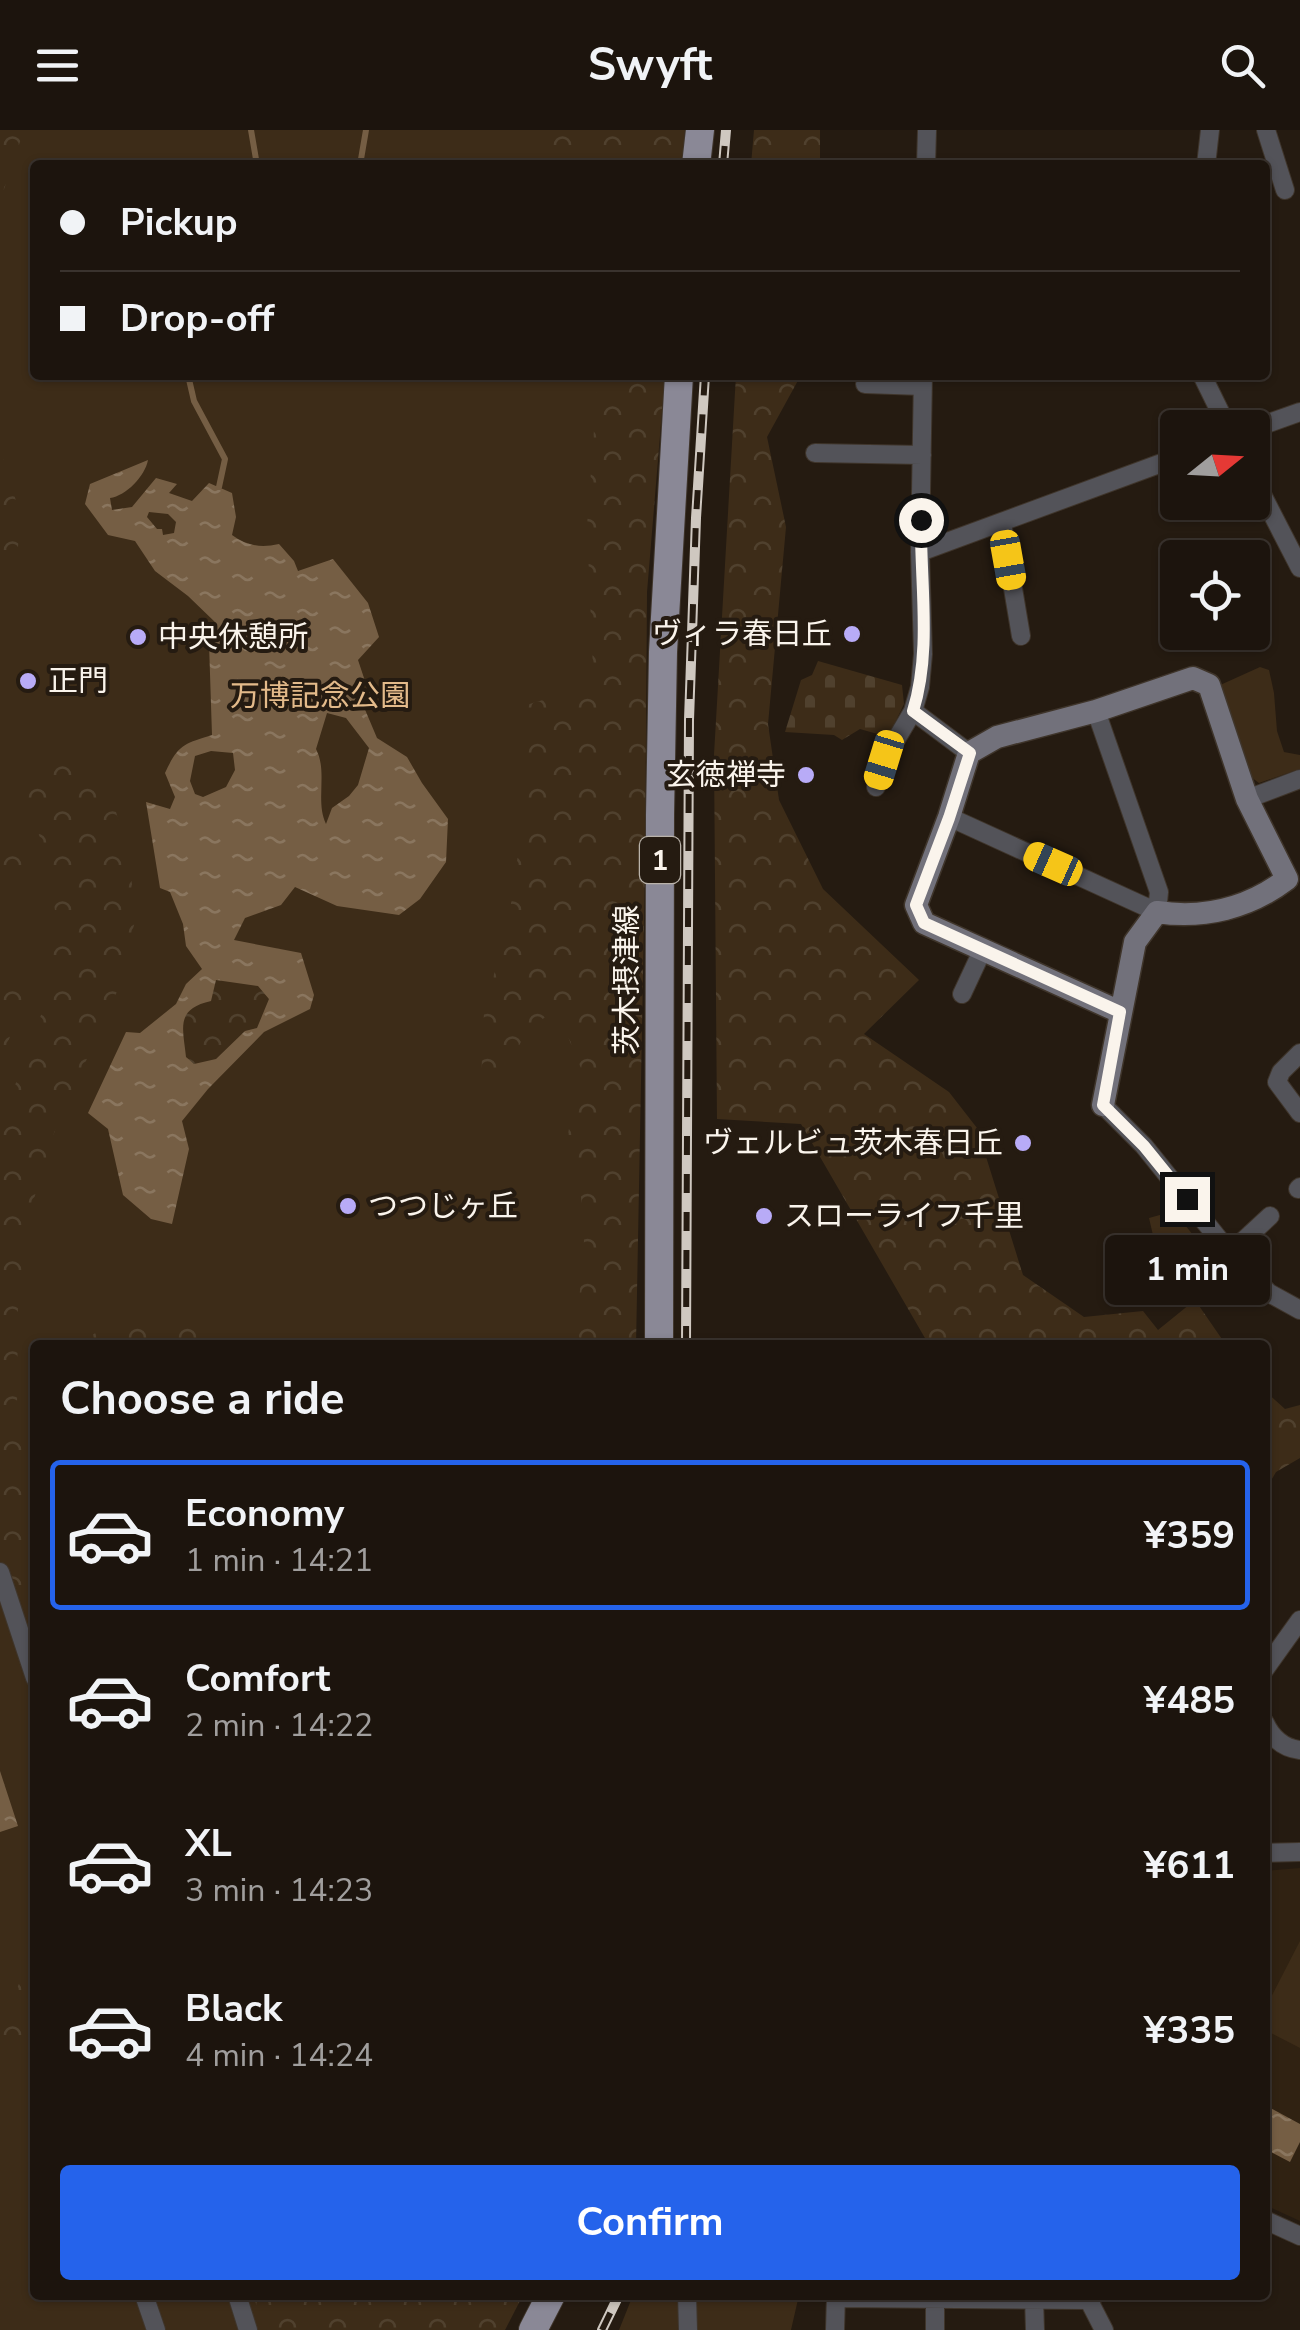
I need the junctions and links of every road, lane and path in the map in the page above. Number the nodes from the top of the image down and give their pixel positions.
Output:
1 (700, 130) edge
2 (927, 130) edge
3 (1210, 130) edge
4 (1266, 130) edge
5 (697, 160) edge
6 (926, 160) edge
7 (1207, 160) edge
8 (1270, 160) edge
9 (1271, 168) edge
10 (1285, 190) dead end
11 (679, 380) edge
12 (1204, 380) edge
13 (922, 381) edge
14 (865, 384) dead end
15 (1219, 410) edge
16 (1300, 412) edge
17 (1270, 423) edge
18 (815, 453) dead end
19 (922, 455) junction
20 (1160, 463) edge
21 (1270, 510) edge
22 (1002, 523) junction
23 (920, 552) junction
24 (1300, 568) edge
25 (1022, 636) dead end
26 (913, 711) junction
27 (1096, 712) junction
28 (970, 753) junction
29 (1300, 779) edge
30 (876, 787) dead end
31 (1247, 799) junction
32 (949, 818) junction
33 (1157, 912) junction
34 (983, 950) junction
35 (962, 994) dead end
36 (1120, 1012) junction
37 (1300, 1052) edge
38 (1103, 1105) joint
39 (1300, 1113) edge
40 (1270, 1216) dead end
41 (1230, 1253) junction
42 (1300, 1310) edge
43 (659, 1340) edge
44 (0, 1572) edge
45 (1300, 1620) edge
46 (1270, 1662) edge
47 (30, 1663) edge
48 (1270, 1734) edge
49 (1300, 1750) edge
50 (1300, 1852) edge
51 (1270, 1854) edge
52 (1270, 2222) edge
53 (1300, 2236) edge
54 (146, 2300) edge
55 (239, 2300) edge
56 (549, 2300) edge
57 (687, 2300) edge
58 (836, 2300) edge
59 (934, 2300) edge
60 (1034, 2300) edge
61 (1091, 2300) edge
62 (156, 2330) edge
63 (248, 2330) edge
64 (533, 2330) edge
65 (688, 2330) edge
66 (835, 2330) edge
67 (936, 2330) edge
68 (1034, 2330) edge
69 (1104, 2330) edge

1 - 5 main road
2 - 6 street
3 - 7 street
4 - 8 street
9 - 10 street
11 - 43 main road, 茨木摂津線 / 1
12 - 15 street
13 - 14 street
13 - 19 street
16 - 17 street
18 - 19 street
19 - 23 street
20 - 22 street
21 - 24 street
22 - 23 street
22 - 25 street
23 - 26 street
26 - 28 street
26 - 30 street
27 - 28 street
27 - 31 street
27 - 33 street
28 - 32 street
29 - 31 street
31 - 33 street
32 - 33 street
32 - 34 street
33 - 36 street
34 - 35 street
34 - 36 street
36 - 38 street
37 - 39 street
38 - 41 street
40 - 41 street
41 - 42 street
44 - 47 street
45 - 46 street
48 - 49 street
50 - 51 street
52 - 53 street
54 - 62 street
55 - 63 street
56 - 64 main road
57 - 65 street
58 - 66 street
59 - 67 street
60 - 68 street
61 - 69 street

